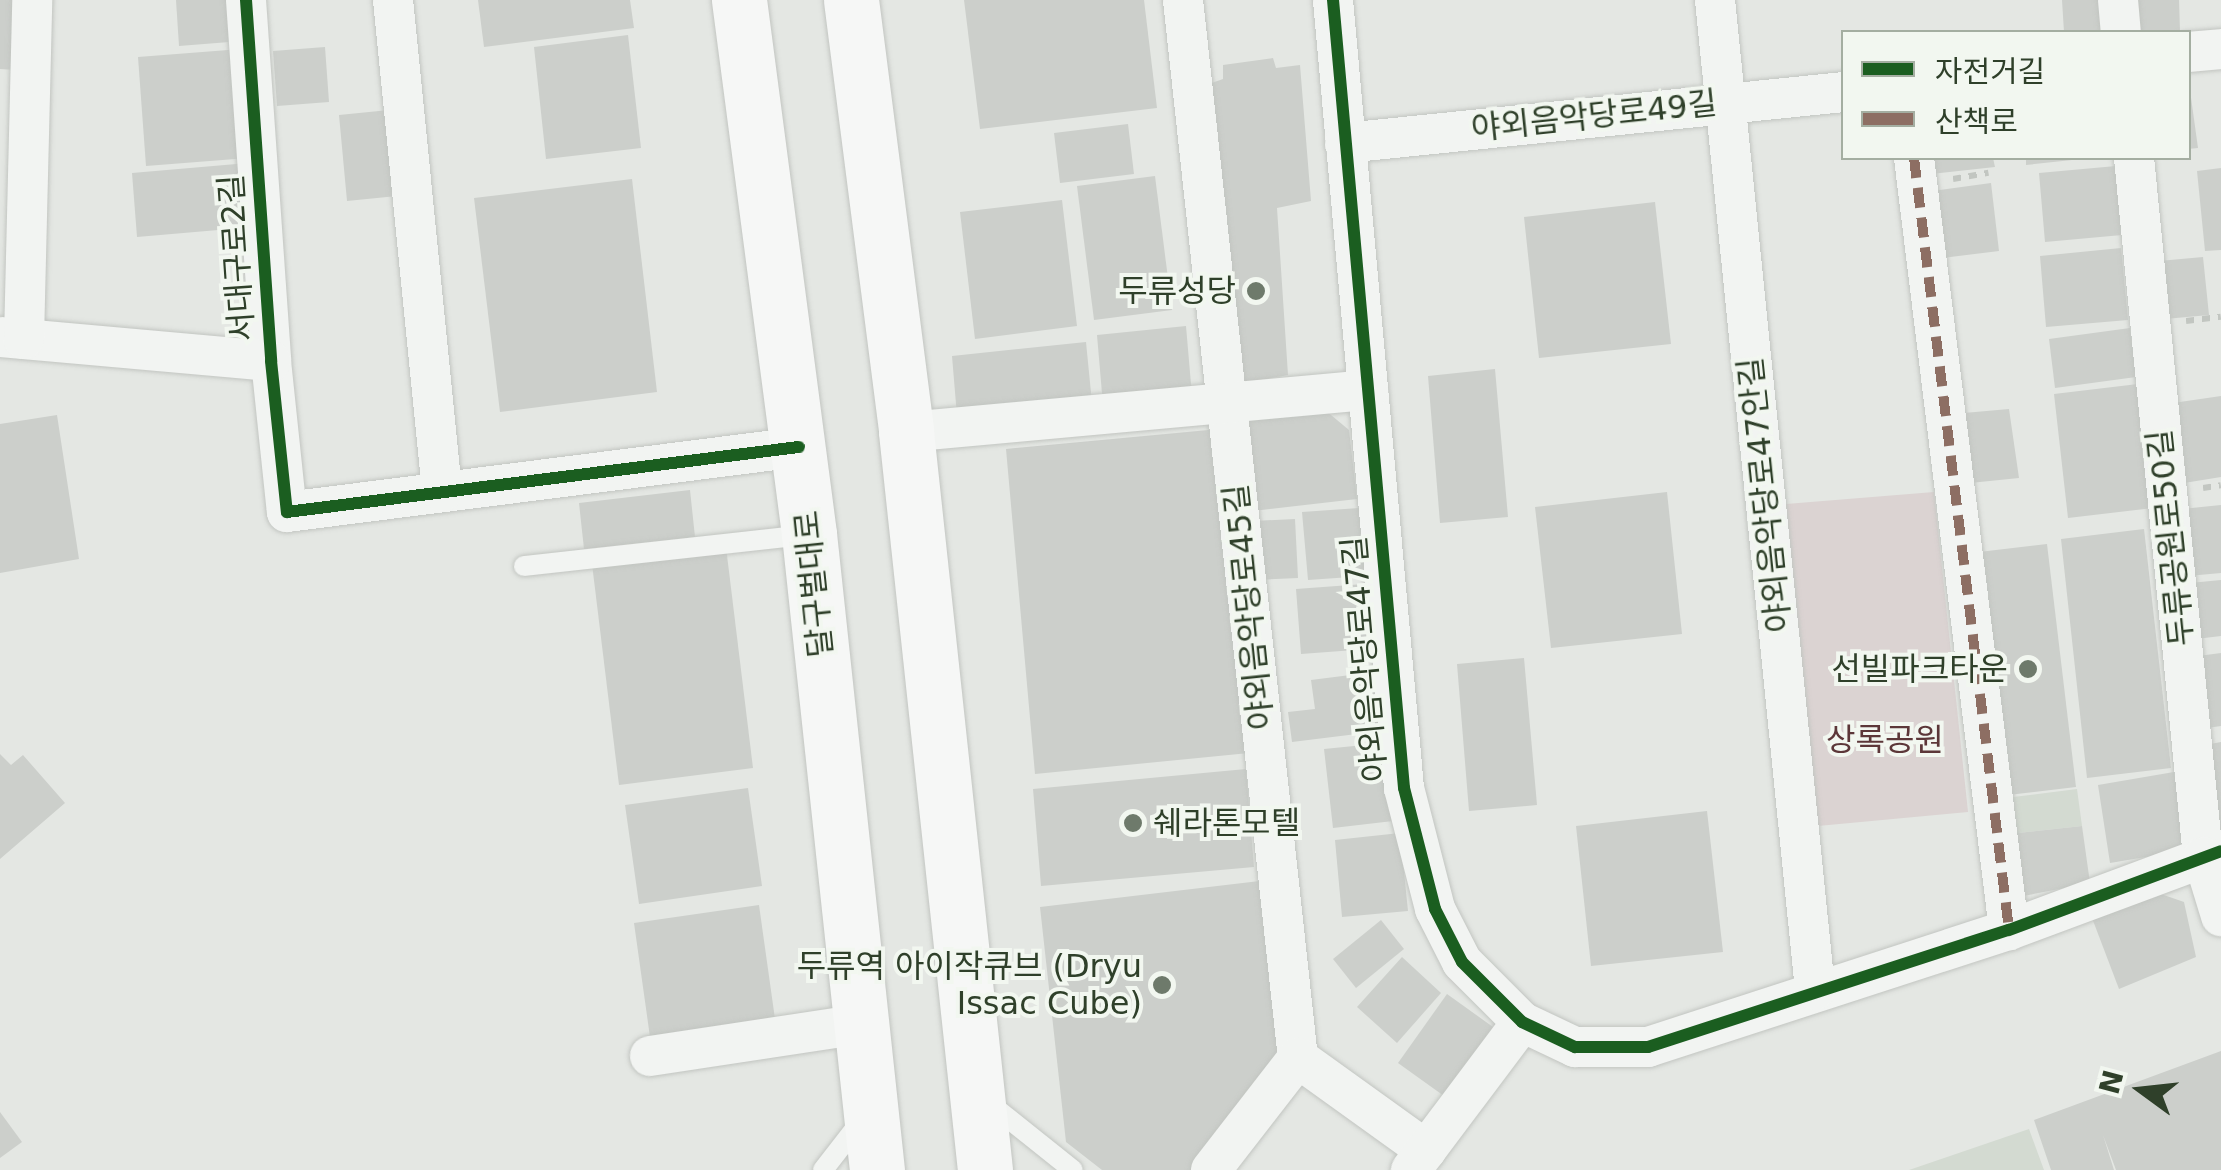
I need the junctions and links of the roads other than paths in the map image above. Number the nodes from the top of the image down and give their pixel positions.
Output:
1 (32, 0) edge
2 (246, 0) edge
3 (393, 0) edge
4 (739, 0) edge
5 (851, 0) edge
6 (1184, 0) edge
7 (1333, 0) edge
8 (1715, 0) edge
9 (2118, 0) edge
10 (2121, 30) edge
11 (2221, 49) edge
12 (2191, 52) edge
13 (1841, 92) edge
14 (1726, 102) junction
15 (1345, 143) junction
16 (1914, 160) edge
17 (2134, 160) edge
18 (12, 338) edge
19 (271, 361) junction
20 (1368, 390) junction
21 (1228, 405) junction
22 (906, 432) junction
23 (798, 447) junction
24 (442, 492) junction
25 (809, 534) junction
26 (524, 566) dead end
27 (2212, 854) edge
28 (2221, 916) edge
29 (2008, 930) junction
30 (1815, 990) junction
31 (1522, 1022) junction
32 (862, 1024) junction
33 (650, 1056) dead end
34 (1298, 1058) junction
35 (975, 1097) junction
36 (851, 1160) edge
37 (1418, 1160) edge
38 (985, 1170) edge
39 (1000, 1170) edge
40 (1073, 1170) edge
41 (1211, 1170) edge

1 - 18 street
2 - 19 street, 서대구로2길
3 - 24 street
4 - 23 main road, 달구벌대로
5 - 22 main road
6 - 21 street, 야외음악당로45길
7 - 15 street, 야외음악당로47길
8 - 14 street, 야외음악당로47안길
9 - 10 street
11 - 12 street
13 - 14 street, 야외음악당로49길
14 - 15 street, 야외음악당로49길
14 - 30 street, 야외음악당로47안길
15 - 20 street, 야외음악당로47길
16 - 29 street
17 - 27 street, 두류공원로50길
18 - 19 street
19 - 24 street, 서대구로2길
20 - 21 street
20 - 31 street, 야외음악당로47길
21 - 22 street
21 - 34 street, 야외음악당로45길
22 - 35 main road
23 - 24 street
23 - 25 main road, 달구벌대로
25 - 26 lane
25 - 32 main road, 달구벌대로
27 - 28 street, 두류공원로50길
27 - 29 street, 야외음악당로47길
29 - 30 street, 야외음악당로47길
30 - 31 street, 야외음악당로47길
31 - 37 street
32 - 33 street
32 - 36 main road, 달구벌대로
34 - 37 street
34 - 41 street
35 - 38 main road
35 - 39 main road
35 - 40 lane

